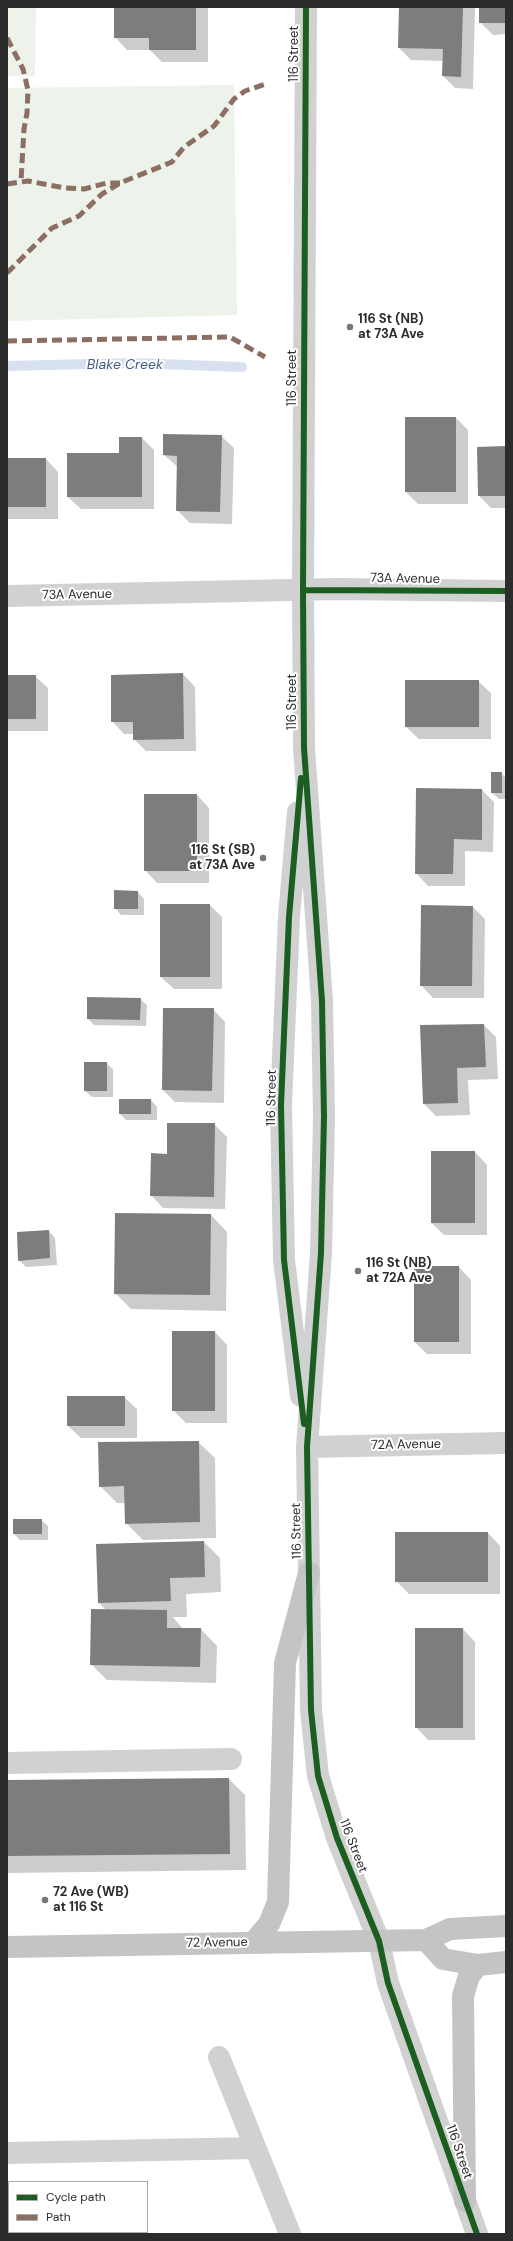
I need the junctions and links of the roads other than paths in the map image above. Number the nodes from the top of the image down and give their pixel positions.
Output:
1 (306, 7) edge
2 (303, 590) junction
3 (506, 591) edge
4 (7, 596) edge
5 (304, 748) junction
6 (506, 1443) edge
7 (307, 1447) junction
8 (309, 1573) junction
9 (231, 1759) dead end
10 (7, 1763) edge
11 (506, 1926) edge
12 (426, 1940) junction
13 (379, 1941) junction
14 (254, 1942) junction
15 (7, 1948) edge
16 (506, 1962) edge
17 (478, 1965) junction
18 (219, 2057) dead end
19 (255, 2148) junction
20 (7, 2153) edge
21 (464, 2201) junction
22 (290, 2234) edge
23 (477, 2234) edge

1 - 2 street, 116 Street
2 - 3 street, 73A Avenue
2 - 4 street, 73A Avenue
2 - 5 street, 116 Street
5 - 7 street, 116 Street
5 - 7 street, 116 Street
6 - 7 street, 72A Avenue
7 - 8 street, 116 Street
8 - 13 street, 116 Street
8 - 14 main road
9 - 10 street
11 - 12 main road, 72 Avenue
12 - 13 main road, 72 Avenue
12 - 17 main road
13 - 14 main road, 72 Avenue
13 - 21 street, 116 Street
14 - 15 main road, 72 Avenue
16 - 17 main road
17 - 21 main road
18 - 19 street
19 - 20 street
19 - 22 street
21 - 23 street, 116 Street

